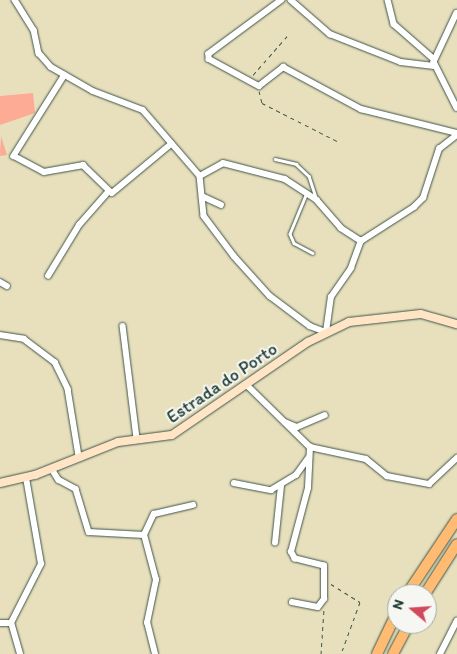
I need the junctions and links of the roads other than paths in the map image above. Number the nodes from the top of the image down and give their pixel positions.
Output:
1 (15, 0) edge
2 (282, 0) edge
3 (291, 0) edge
4 (388, 0) edge
5 (457, 13) edge
6 (434, 62) junction
7 (66, 75) junction
8 (457, 108) edge
9 (457, 134) edge
10 (171, 144) junction
11 (275, 159) dead end
12 (200, 176) junction
13 (108, 191) junction
14 (307, 193) junction
15 (202, 196) junction
16 (317, 200) junction
17 (221, 205) dead end
18 (361, 241) junction
19 (313, 253) dead end
20 (48, 276) dead end
21 (0, 282) edge
22 (7, 286) dead end
23 (457, 324) edge
24 (123, 326) dead end
25 (326, 332) junction
26 (0, 336) edge
27 (248, 386) junction
28 (325, 415) dead end
29 (281, 420) junction
30 (137, 439) junction
31 (310, 447) junction
32 (79, 456) junction
33 (310, 456) junction
34 (457, 458) edge
35 (52, 469) junction
36 (26, 478) junction
37 (0, 483) edge
38 (234, 483) dead end
39 (281, 486) junction
40 (193, 505) dead end
41 (457, 519) edge
42 (144, 535) junction
43 (275, 543) dead end
44 (457, 544) edge
45 (414, 584) edge
46 (431, 584) edge
47 (292, 602) dead end
48 (457, 621) edge
49 (0, 623) edge
50 (10, 623) junction
51 (387, 633) edge
52 (404, 634) edge
53 (20, 654) edge
54 (155, 654) edge
55 (377, 654) edge
56 (394, 654) edge
57 (440, 654) edge

1 - 7 street
2 - 9 street
3 - 6 street
4 - 6 street
5 - 6 street
6 - 8 street
7 - 10 street
7 - 13 street
9 - 18 street
10 - 12 street
10 - 13 street
11 - 16 lane
12 - 14 street
12 - 15 street
13 - 20 street
14 - 16 street
14 - 19 lane
15 - 17 street
15 - 25 street
16 - 18 street
18 - 25 street
21 - 22 street
23 - 25 street, Estrada do Porto
24 - 30 street
25 - 27 street, Estrada do Porto
26 - 32 street
27 - 29 street
27 - 30 street, Estrada do Porto
28 - 29 street
29 - 31 street
30 - 32 street, Estrada do Porto
31 - 33 street
31 - 34 street
32 - 35 street, Estrada do Porto
33 - 39 street
33 - 47 street
35 - 36 street, Estrada do Porto
35 - 42 street
36 - 37 street, Estrada do Porto
36 - 50 street
38 - 39 street
39 - 43 street
40 - 42 street
41 - 45 highway
42 - 54 street
44 - 46 highway
48 - 57 street
49 - 50 street
50 - 53 street
51 - 55 highway
52 - 56 highway

